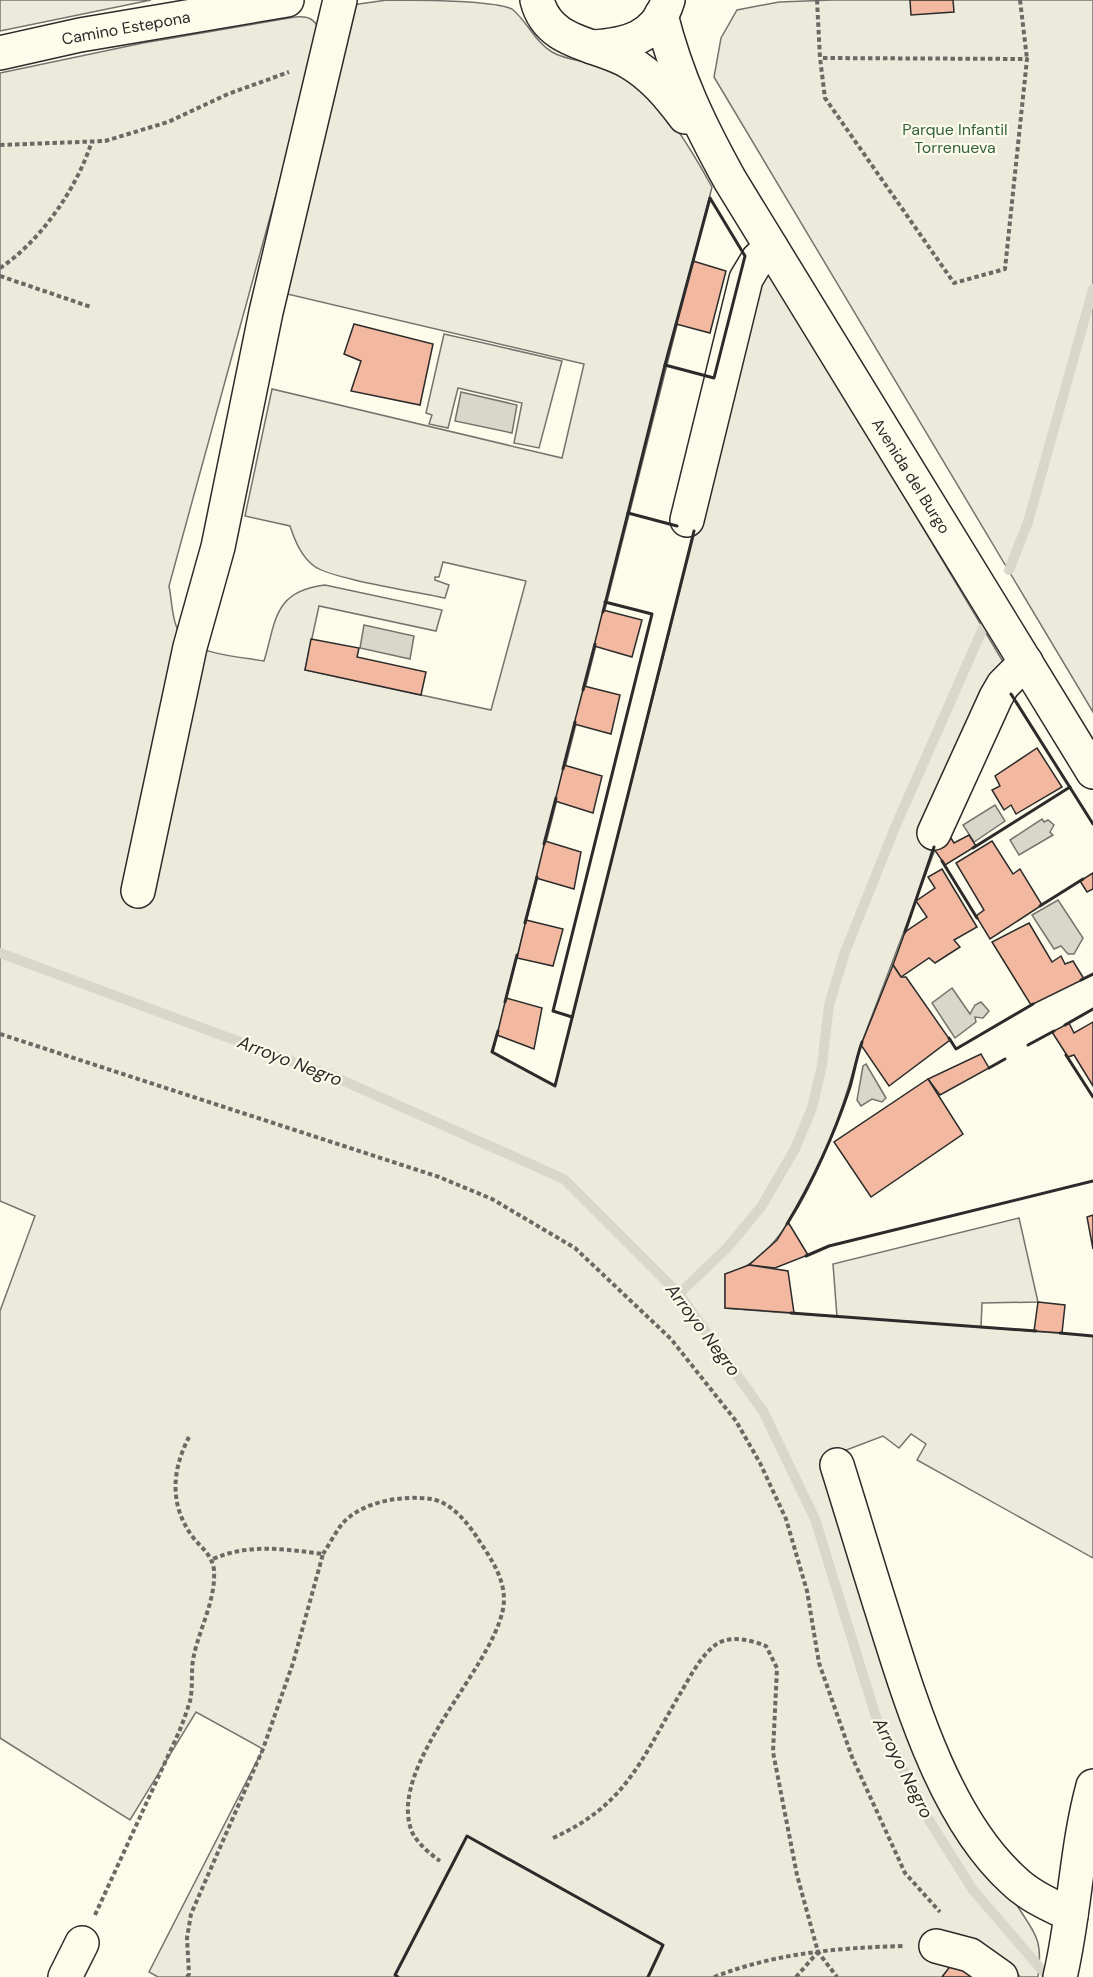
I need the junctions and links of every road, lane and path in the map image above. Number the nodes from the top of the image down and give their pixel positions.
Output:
1 (287, 0) edge
2 (340, 0) edge
3 (817, 0) edge
4 (1020, 0) edge
5 (536, 6) edge
6 (667, 6) edge
7 (590, 47) junction
8 (0, 53) edge
9 (326, 57) junction
10 (820, 58) junction
11 (1027, 59) junction
12 (92, 141) junction
13 (0, 145) edge
14 (730, 180) junction
15 (771, 247) junction
16 (0, 268) edge
17 (0, 276) edge
18 (91, 307) dead end
19 (687, 520) dead end
20 (1026, 662) junction
21 (1093, 772) edge
22 (934, 833) dead end
23 (138, 891) dead end
24 (0, 1034) edge
25 (189, 1437) dead end
26 (837, 1465) dead end
27 (323, 1554) junction
28 (210, 1560) junction
29 (1089, 1799) edge
30 (553, 1838) dead end
31 (440, 1861) dead end
32 (1093, 1885) edge
33 (1070, 1929) junction
34 (82, 1943) joint
35 (949, 1948) junction
36 (818, 1952) junction
37 (65, 1977) edge
38 (187, 1977) edge
39 (714, 1977) edge
40 (796, 1977) edge
41 (837, 1977) edge
42 (1001, 1977) edge
43 (1060, 1977) edge

1 - 8 main road, Camino Estepona
2 - 9 main road
3 - 10 path
4 - 11 path
5 - 7 main road
6 - 7 main road
6 - 14 main road
7 - 14 main road
9 - 12 path
9 - 23 main road
10 - 11 path
10 - 11 path
12 - 13 path
12 - 16 path
14 - 15 main road, Avenida del Burgo
15 - 19 main road
15 - 20 main road, Avenida del Burgo
17 - 18 path
20 - 21 main road, Avenida del Burgo
20 - 22 main road
24 - 35 path
25 - 28 path
26 - 33 main road
27 - 28 path
27 - 31 path
27 - 38 path
28 - 34 path
29 - 32 main road
29 - 33 main road
30 - 36 path
33 - 43 main road
34 - 37 main road
35 - 36 path
35 - 42 main road
36 - 39 path
36 - 40 path
36 - 41 path

